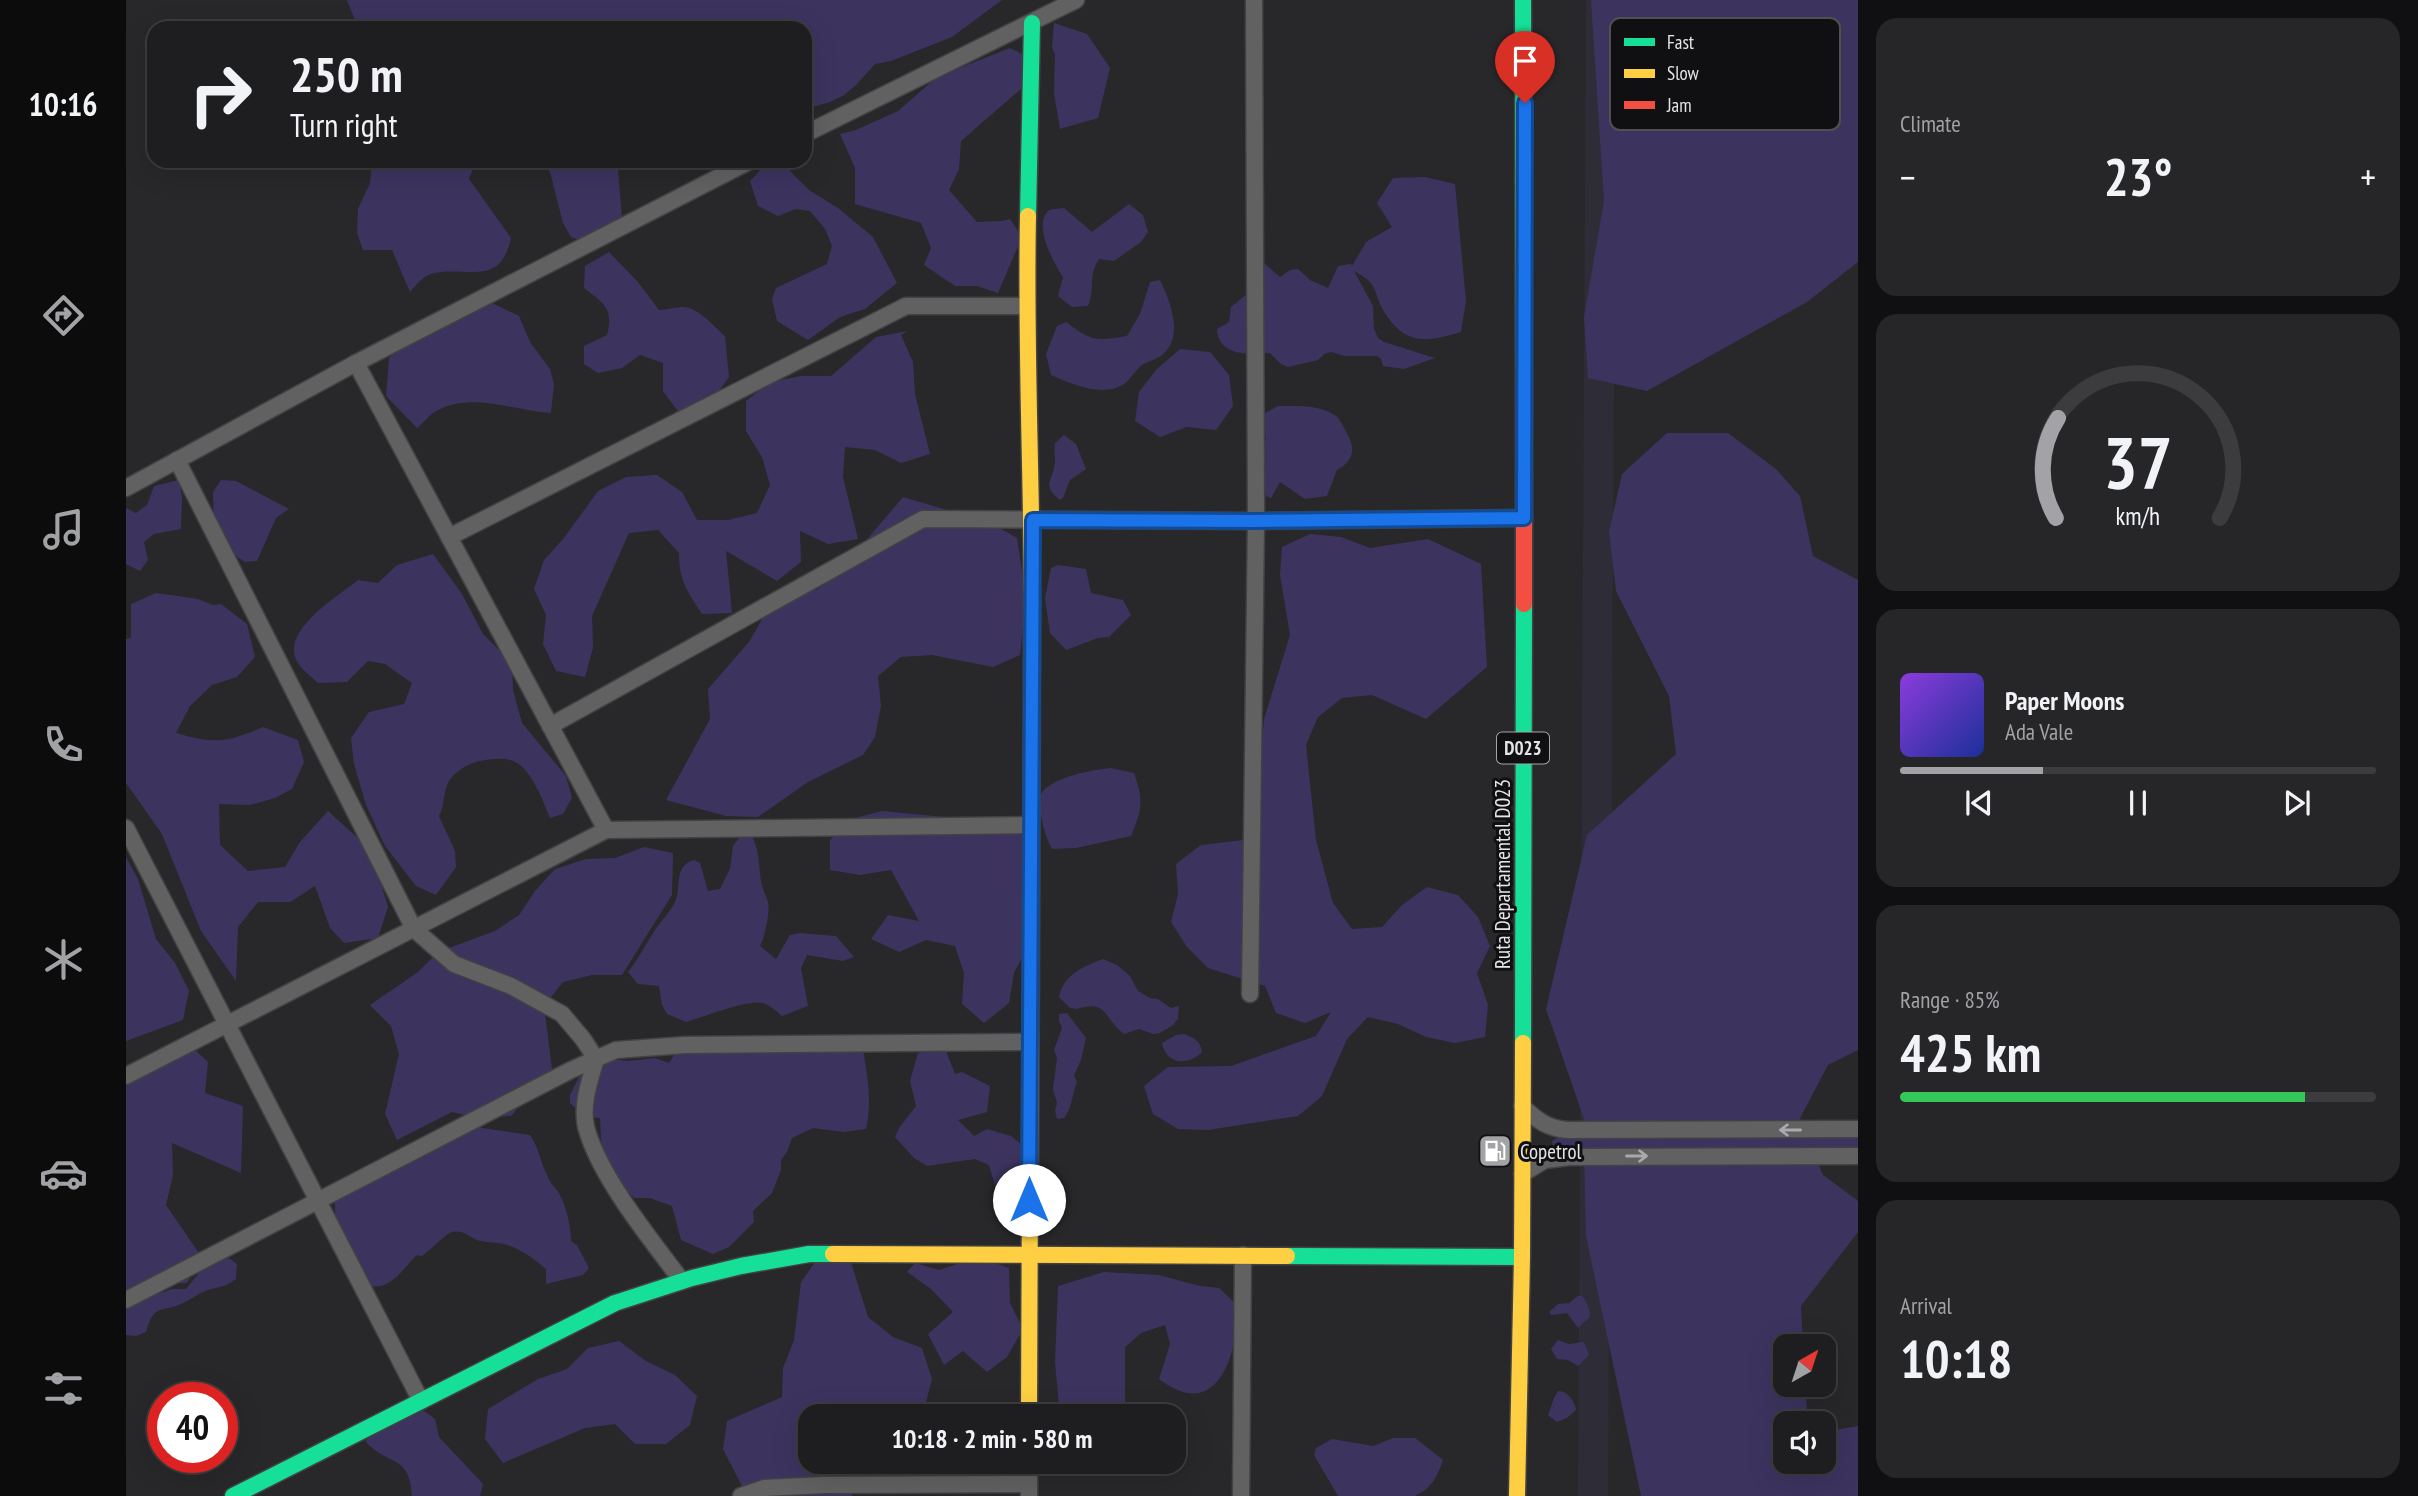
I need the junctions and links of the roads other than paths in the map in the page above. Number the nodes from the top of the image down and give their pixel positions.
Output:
1 (1076, 0) edge
2 (1254, 0) edge
3 (1522, 0) edge
4 (1032, 23) junction
5 (812, 131) edge
6 (736, 168) edge
7 (1026, 306) junction
8 (356, 363) junction
9 (177, 460) junction
10 (126, 488) edge
11 (1524, 518) junction
12 (1033, 520) junction
13 (1256, 521) junction
14 (449, 537) junction
15 (551, 726) junction
16 (1030, 825) junction
17 (126, 828) edge
18 (606, 830) junction
19 (414, 929) junction
20 (1250, 994) dead end
21 (227, 1024) junction
22 (1030, 1042) junction
23 (596, 1059) junction
24 (126, 1076) edge
25 (1522, 1106) junction
26 (1858, 1129) edge
27 (1858, 1156) edge
28 (1522, 1174) junction
29 (318, 1200) junction
30 (1029, 1254) junction
31 (1243, 1255) junction
32 (1521, 1257) junction
33 (682, 1281) junction
34 (126, 1300) edge
35 (421, 1401) junction
36 (1029, 1404) edge
37 (259, 1490) edge
38 (1029, 1490) edge
39 (233, 1496) edge
40 (741, 1496) edge
41 (1241, 1496) edge
42 (1517, 1496) edge

1 - 4 street
2 - 13 street
3 - 11 street, Ruta Departamental D023 / D023
4 - 5 street
4 - 7 street
6 - 8 street
7 - 12 street
7 - 14 street
8 - 9 street
8 - 14 street
9 - 10 street
9 - 19 street
11 - 13 street
11 - 25 street, Ruta Departamental D023 / D023
12 - 13 street
12 - 15 street
12 - 16 street
13 - 20 street
14 - 15 street
15 - 18 street
16 - 18 street
16 - 22 street
17 - 21 street
18 - 19 street
19 - 21 street
19 - 23 street
21 - 24 street
21 - 29 street
22 - 23 street
22 - 30 street
23 - 29 street
23 - 33 street
26 -> 25 street
25 - 28 street, Ruta Departamental D023 / D023
28 -> 27 street
28 - 32 street, Ruta Departamental D023 / D023
29 - 34 street
29 - 35 street
30 - 31 street
30 - 33 street
30 - 36 street
31 - 32 street
31 - 41 street
32 - 42 street, Ruta Departamental D023 / D023
33 - 35 street
35 - 37 street
37 - 39 street
38 - 40 street

